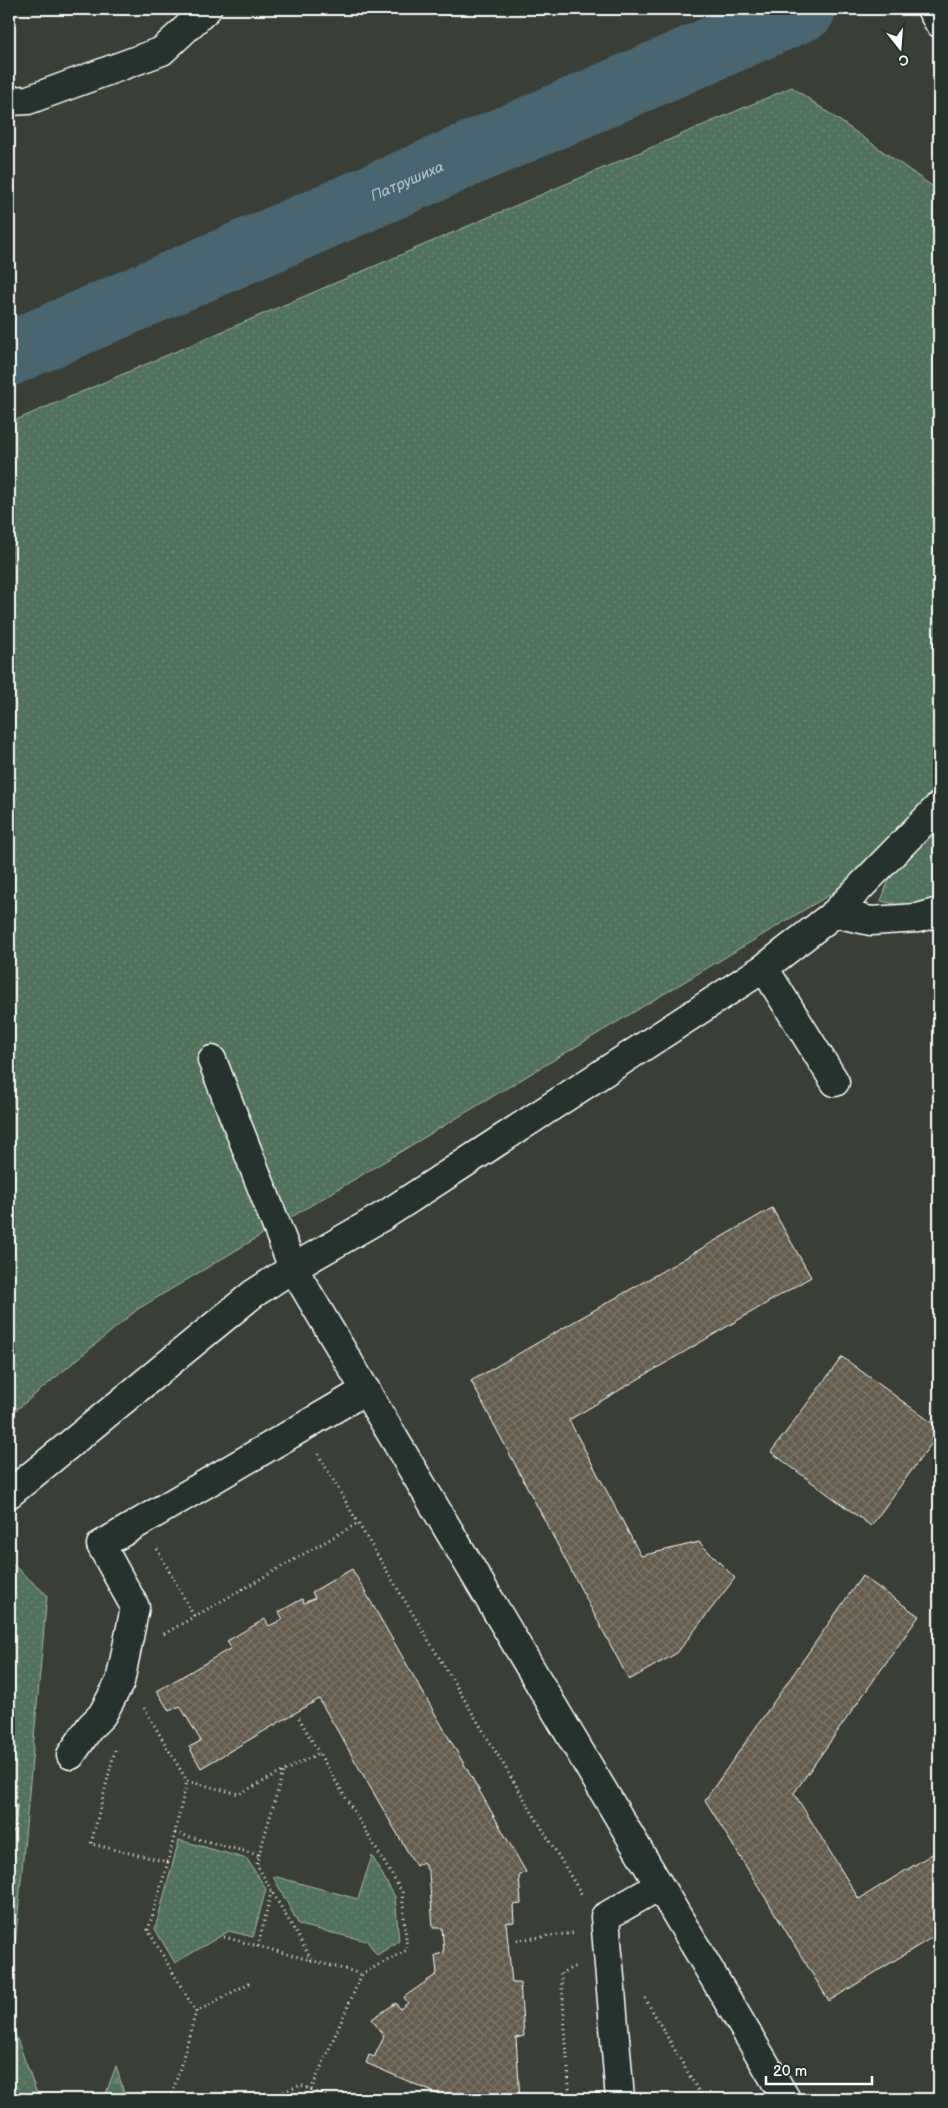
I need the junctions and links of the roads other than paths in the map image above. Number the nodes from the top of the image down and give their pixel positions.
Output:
1 (207, 9) edge
2 (931, 9) edge
3 (939, 23) edge
4 (9, 101) edge
5 (939, 806) edge
6 (939, 912) edge
7 (836, 913) junction
8 (764, 968) junction
9 (212, 1060) dead end
10 (835, 1082) dead end
11 (293, 1268) junction
12 (366, 1390) junction
13 (9, 1494) edge
14 (71, 1756) dead end
15 (659, 1886) junction
16 (620, 2099) edge
17 (786, 2099) edge

1 - 4 street
2 - 3 street
5 - 7 street
6 - 7 street
7 - 8 street
8 - 10 street
8 - 11 street
9 - 11 street
11 - 12 street
11 - 13 street
12 - 14 street
12 - 15 street
15 - 16 street
15 - 17 street

